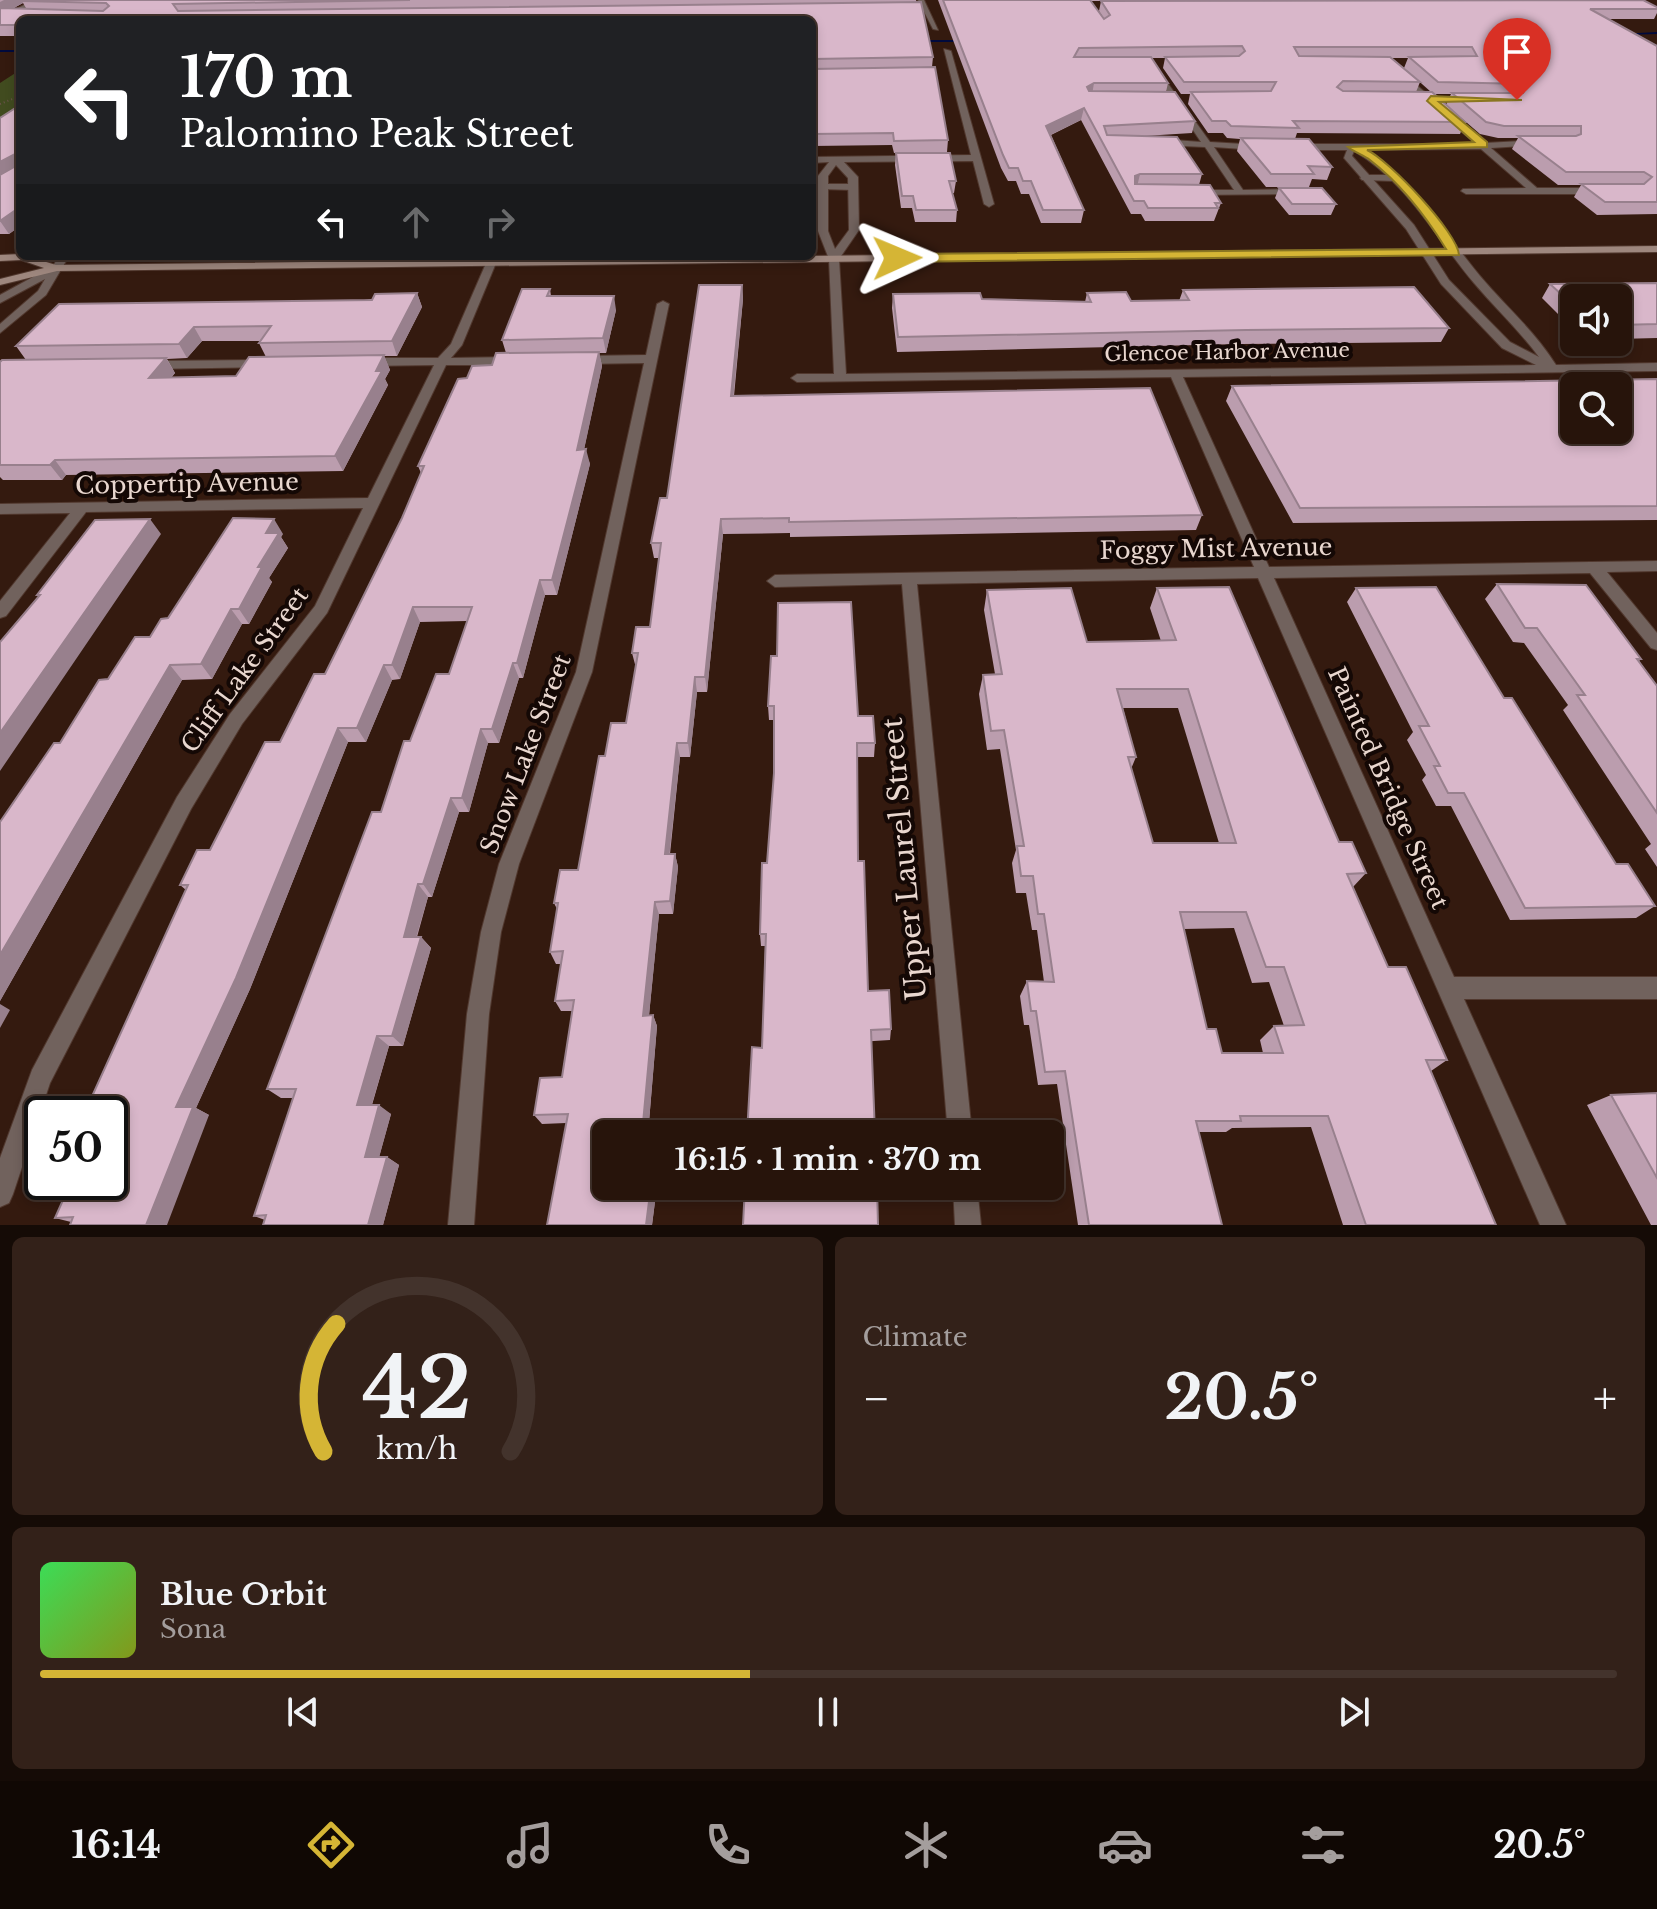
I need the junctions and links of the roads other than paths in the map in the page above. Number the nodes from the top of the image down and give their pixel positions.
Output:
1 (39, 0) edge
2 (922, 4) edge
3 (911, 8) edge
4 (8, 16) junction
5 (36, 16) edge
6 (0, 20) edge
7 (936, 29) dead end
8 (947, 51) dead end
9 (1167, 62) edge
10 (1398, 63) edge
11 (938, 73) edge
12 (953, 73) junction
13 (1192, 99) edge
14 (1418, 99) edge
15 (1431, 99) junction
16 (1177, 100) junction
17 (1451, 100) edge
18 (1161, 101) edge
19 (1148, 142) edge
20 (1542, 142) edge
21 (1208, 144) junction
22 (1483, 144) junction
23 (1264, 147) edge
24 (1279, 147) edge
25 (1353, 147) junction
26 (975, 158) junction
27 (836, 159) junction
28 (816, 160) edge
29 (1365, 178) junction
30 (1394, 178) junction
31 (823, 187) junction
32 (853, 187) junction
33 (1466, 191) dead end
34 (1535, 191) junction
35 (1607, 191) edge
36 (1303, 192) edge
37 (1182, 193) edge
38 (1241, 193) junction
39 (989, 204) dead end
40 (1657, 249) edge
41 (1454, 252) junction
42 (1428, 253) junction
43 (816, 259) edge
44 (834, 259) junction
45 (32, 260) edge
46 (62, 260) edge
47 (68, 260) edge
48 (748, 260) edge
49 (491, 263) junction
50 (57, 268) junction
51 (0, 282) edge
52 (0, 300) edge
53 (663, 304) dead end
54 (0, 330) edge
55 (651, 359) junction
56 (562, 360) edge
57 (442, 361) junction
58 (532, 361) edge
59 (349, 363) edge
60 (285, 364) edge
61 (143, 366) edge
62 (1657, 367) edge
63 (1552, 368) junction
64 (1175, 373) junction
65 (840, 377) junction
66 (797, 378) dead end
67 (374, 503) junction
68 (82, 508) junction
69 (0, 509) edge
70 (1657, 566) edge
71 (1594, 567) junction
72 (1264, 573) junction
73 (909, 579) junction
74 (775, 581) dead end
75 (0, 612) edge
76 (1657, 644) edge
77 (1448, 988) junction
78 (1657, 988) edge
79 (959, 1120) edge
80 (0, 1194) edge
81 (966, 1200) edge
82 (461, 1225) edge
83 (968, 1225) edge
84 (1553, 1225) edge

1 - 4 street
2 - 3 street
2 - 7 street
4 - 5 street
4 - 6 street
8 - 12 street
9 - 16 street
10 - 15 street
11 - 12 street
12 - 26 street
13 - 16 street
14 - 15 street
15 - 17 street
15 - 22 street
16 - 18 street
16 - 21 street
19 - 21 street
20 - 22 street
21 - 23 street
21 - 38 street
22 - 25 street
22 - 34 street
24 - 25 street
25 - 29 street
25 - 30 street
26 - 27 street
26 - 39 street
27 - 28 street
27 - 31 street
27 - 32 street
29 - 30 street
29 - 42 street
30 - 41 street
31 - 32 street
31 - 44 street
32 - 44 street
33 - 34 street
34 - 35 street
36 - 38 street
37 - 38 street
40 - 41 main road
41 - 42 main road
41 - 63 street
42 - 44 main road
42 - 63 street
43 - 44 main road
44 - 65 street
45 - 50 main road
46 - 50 street
47 - 50 street
48 - 49 main road
49 - 50 main road
49 - 57 street, Cliff Lake Street
50 - 51 main road
50 - 52 street
50 - 54 street
53 - 55 street, Snow Lake Street
55 - 56 street
55 - 82 street, Snow Lake Street
57 - 58 street
57 - 59 street
57 - 67 street, Cliff Lake Street
60 - 61 street
62 - 63 street, Glencoe Harbor Avenue
63 - 64 street, Glencoe Harbor Avenue
64 - 65 street, Glencoe Harbor Avenue
64 - 72 street, Painted Bridge Street
65 - 66 street, Glencoe Harbor Avenue
67 - 68 street, Coppertip Avenue
67 - 80 street, Cliff Lake Street
68 - 69 street, Coppertip Avenue
68 - 75 street
70 - 71 street, Foggy Mist Avenue
71 - 72 street, Foggy Mist Avenue
71 - 76 street
72 - 73 street, Foggy Mist Avenue
72 - 77 street, Painted Bridge Street
73 - 74 street, Foggy Mist Avenue
73 - 79 street, Upper Laurel Street
77 - 78 street
77 - 84 street, Painted Bridge Street
81 - 83 street

